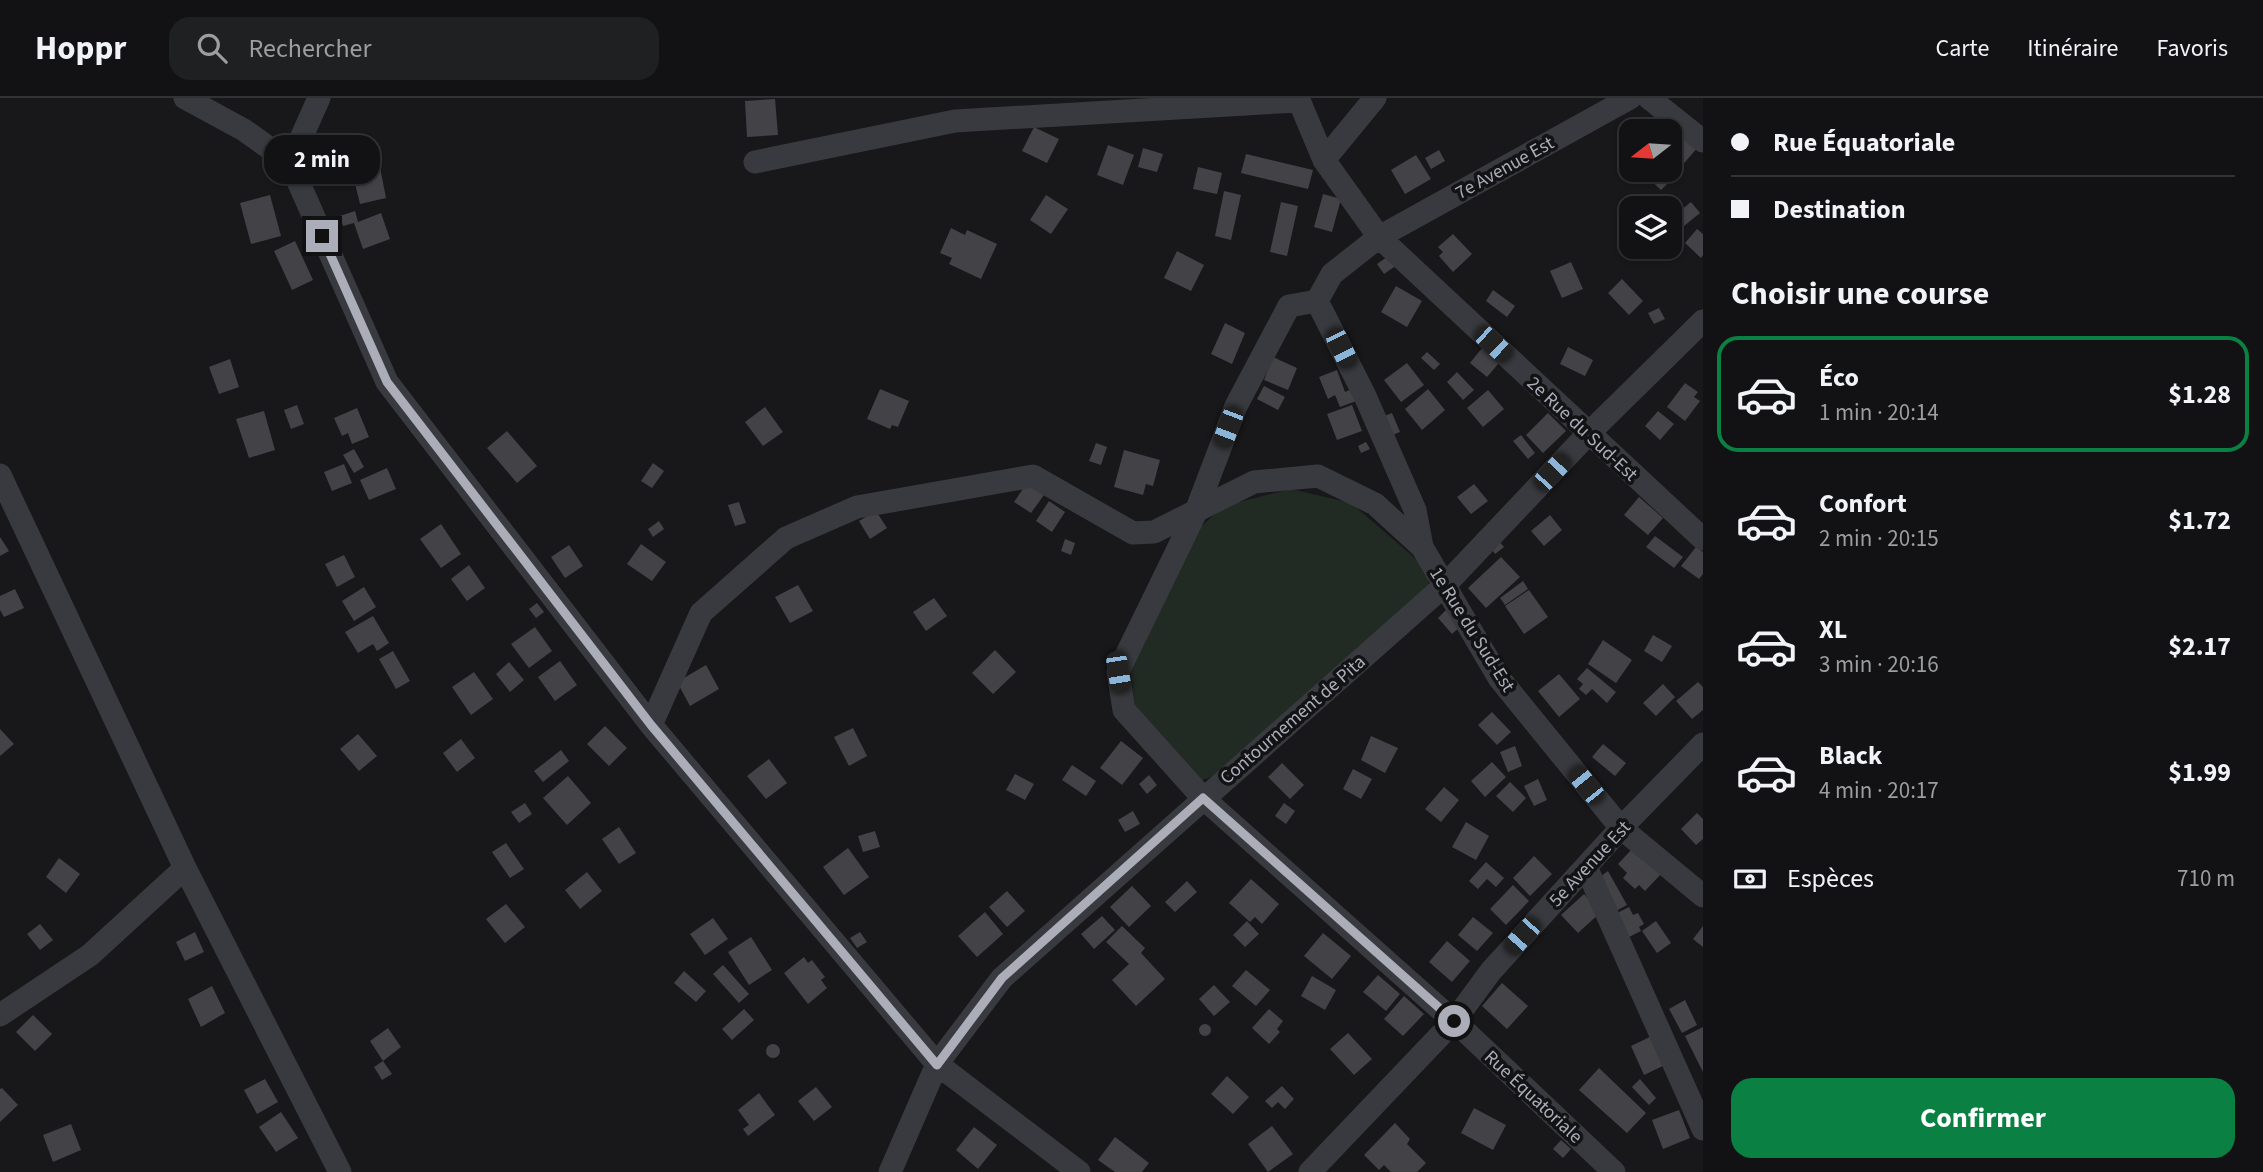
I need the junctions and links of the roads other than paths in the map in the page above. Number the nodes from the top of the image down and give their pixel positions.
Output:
1 (185, 98) edge
2 (319, 98) edge
3 (1375, 98) edge
4 (1630, 98) edge
5 (1649, 98) edge
6 (1297, 99) edge
7 (1703, 141) edge
8 (1324, 160) junction
9 (755, 162) dead end
10 (290, 163) junction
11 (1379, 237) junction
12 (1317, 301) junction
13 (1703, 321) edge
14 (1588, 434) junction
15 (1, 478) edge
16 (1195, 513) junction
17 (1703, 538) edge
18 (1422, 547) junction
19 (1445, 585) junction
20 (651, 725) junction
21 (1703, 744) edge
22 (1203, 798) junction
23 (1621, 828) junction
24 (1586, 867) junction
25 (185, 868) junction
26 (1703, 896) edge
27 (0, 1015) edge
28 (1454, 1021) junction
29 (937, 1065) junction
30 (1703, 1129) edge
31 (340, 1172) edge
32 (890, 1172) edge
33 (1079, 1172) edge
34 (1310, 1172) edge
35 (1614, 1172) edge

1 - 10 street
2 - 10 street
3 - 8 street
4 - 11 street, 7e Avenue Est
5 - 7 street
6 - 8 street, 2e Rue du Sud-Est
6 - 9 street
8 - 11 street, 2e Rue du Sud-Est
10 - 20 street
11 - 12 street, 7e Avenue Est
11 - 14 street, 2e Rue du Sud-Est
12 - 16 street, Rue Équatoriale
12 - 18 street
13 - 14 street, Contournement de Pita
14 - 17 street, 2e Rue du Sud-Est
14 - 19 street, Contournement de Pita
15 - 25 street
16 - 18 street, 1e Rue du Sud-Est
16 - 20 street, 1e Rue du Sud-Est
16 - 22 street, Rue Équatoriale
18 - 19 street, 1e Rue du Sud-Est
19 - 22 street, Contournement de Pita
19 - 23 street, 1e Rue du Sud-Est
20 - 29 street
21 - 23 street, 5e Avenue Est
22 - 28 street, Rue Équatoriale
22 - 29 street, Contournement de Pita
23 - 24 street, 5e Avenue Est
23 - 26 street, 1e Rue du Sud-Est
24 - 28 street, 5e Avenue Est
24 - 30 street
25 - 27 street
25 - 31 street
28 - 34 street, 5e Avenue Est
28 - 35 street, Rue Équatoriale
29 - 32 street, Contournement de Pita
29 - 33 street

